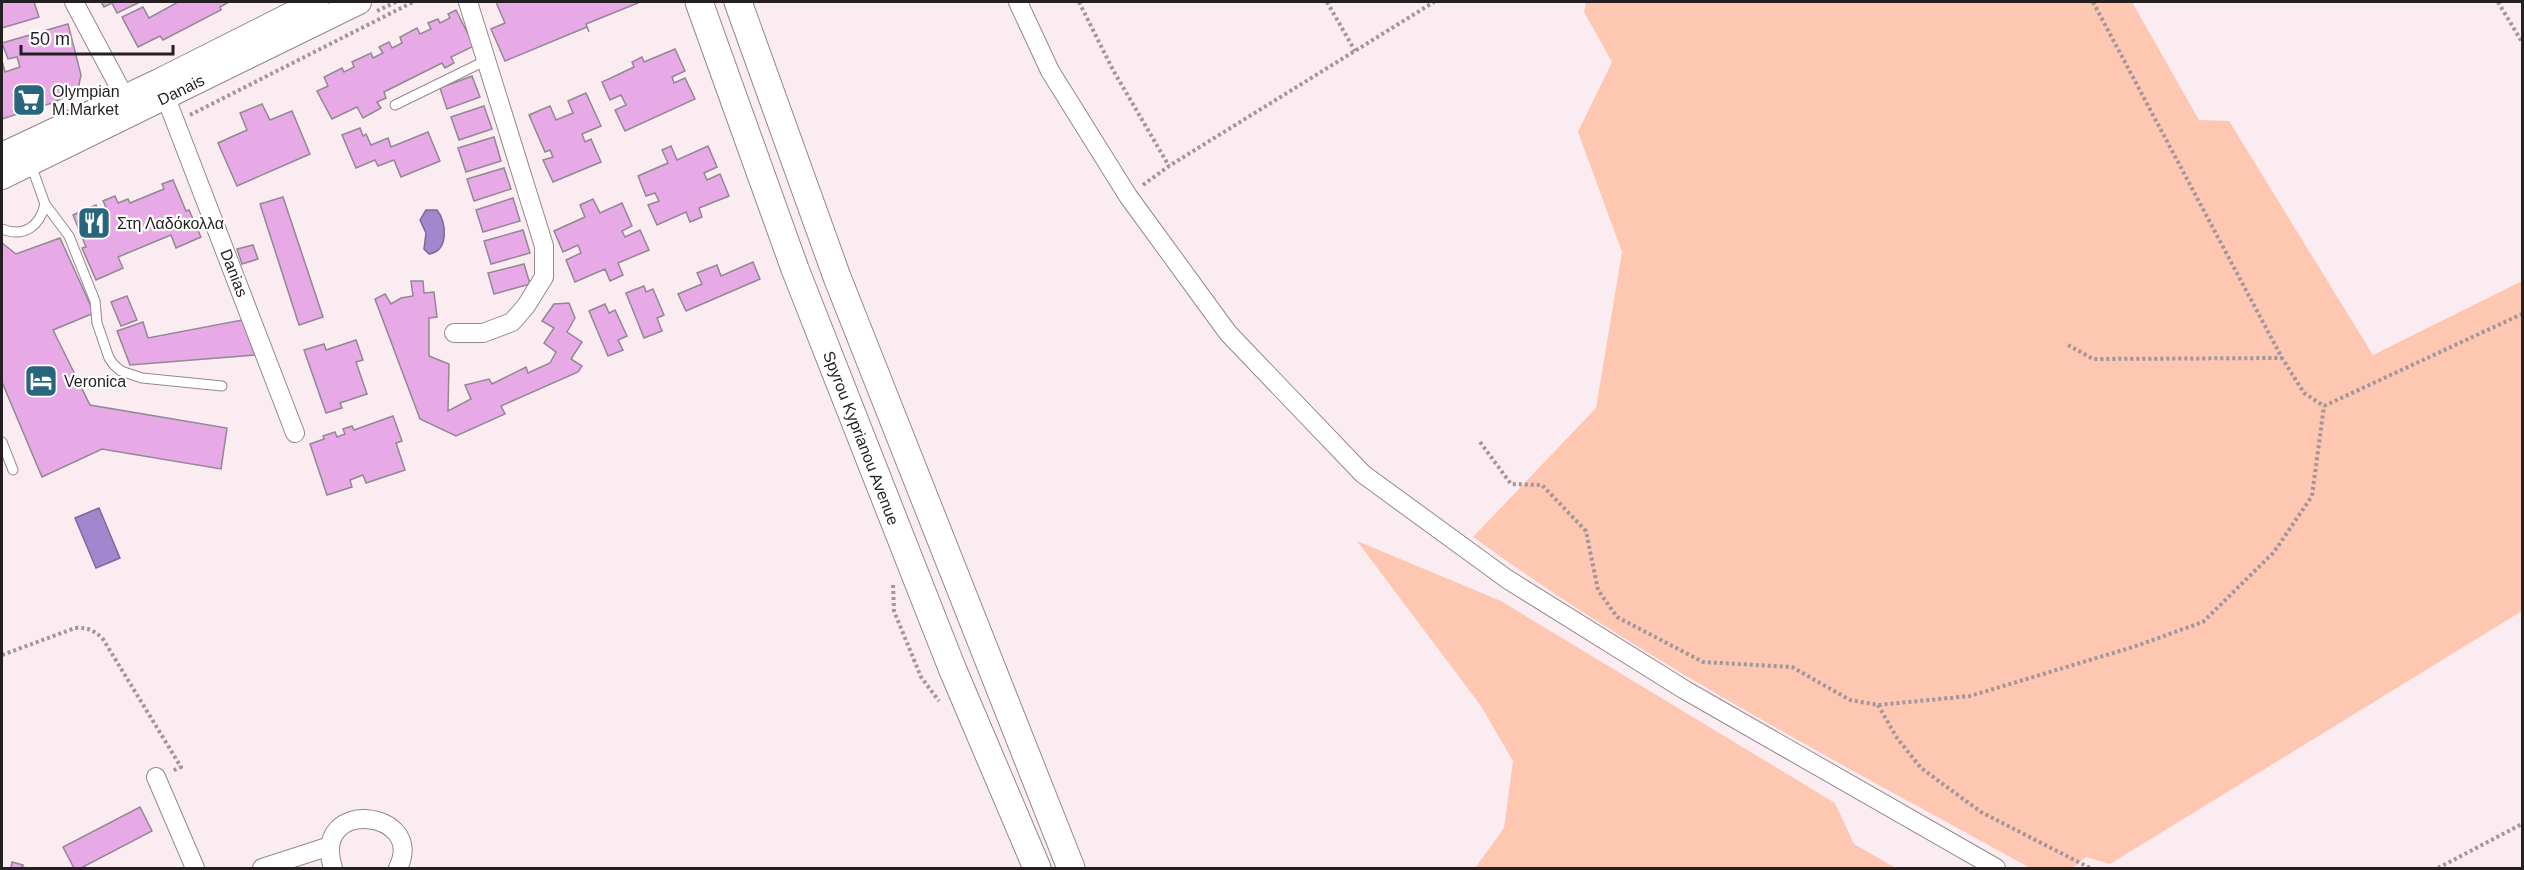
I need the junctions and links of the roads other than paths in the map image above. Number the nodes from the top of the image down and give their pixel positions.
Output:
1 (74, 2) edge
2 (316, 2) edge
3 (359, 2) edge
4 (468, 2) edge
5 (699, 2) edge
6 (738, 2) edge
7 (1018, 2) edge
8 (487, 60) junction
9 (162, 89) junction
10 (128, 105) junction
11 (395, 105) dead end
12 (2, 155) edge
13 (31, 165) junction
14 (2, 177) edge
15 (45, 204) junction
16 (2, 229) edge
17 (454, 333) dead end
18 (222, 386) dead end
19 (295, 433) dead end
20 (2, 442) edge
21 (13, 470) dead end
22 (156, 777) road end
23 (330, 846) junction
24 (195, 868) edge
25 (262, 868) edge
26 (333, 868) edge
27 (398, 868) edge
28 (1037, 868) edge
29 (1071, 868) edge
30 (1996, 868) edge

1 - 10 street
2 - 9 main road, Danais
3 - 9 main road, Danais
4 - 8 street
5 - 28 main road, Spyrou Kyprianou Avenue
6 - 29 main road
7 - 30 street
8 - 11 lane
8 - 17 street
9 - 10 main road, Danais
9 - 19 street, Danias
10 - 12 main road, Danais
10 - 13 main road, Danais
13 - 14 main road, Danais
13 - 15 lane
15 - 16 lane
15 - 18 lane
20 - 21 lane
22 - 24 street
23 - 25 street
23 - 26 street
23 - 27 street

